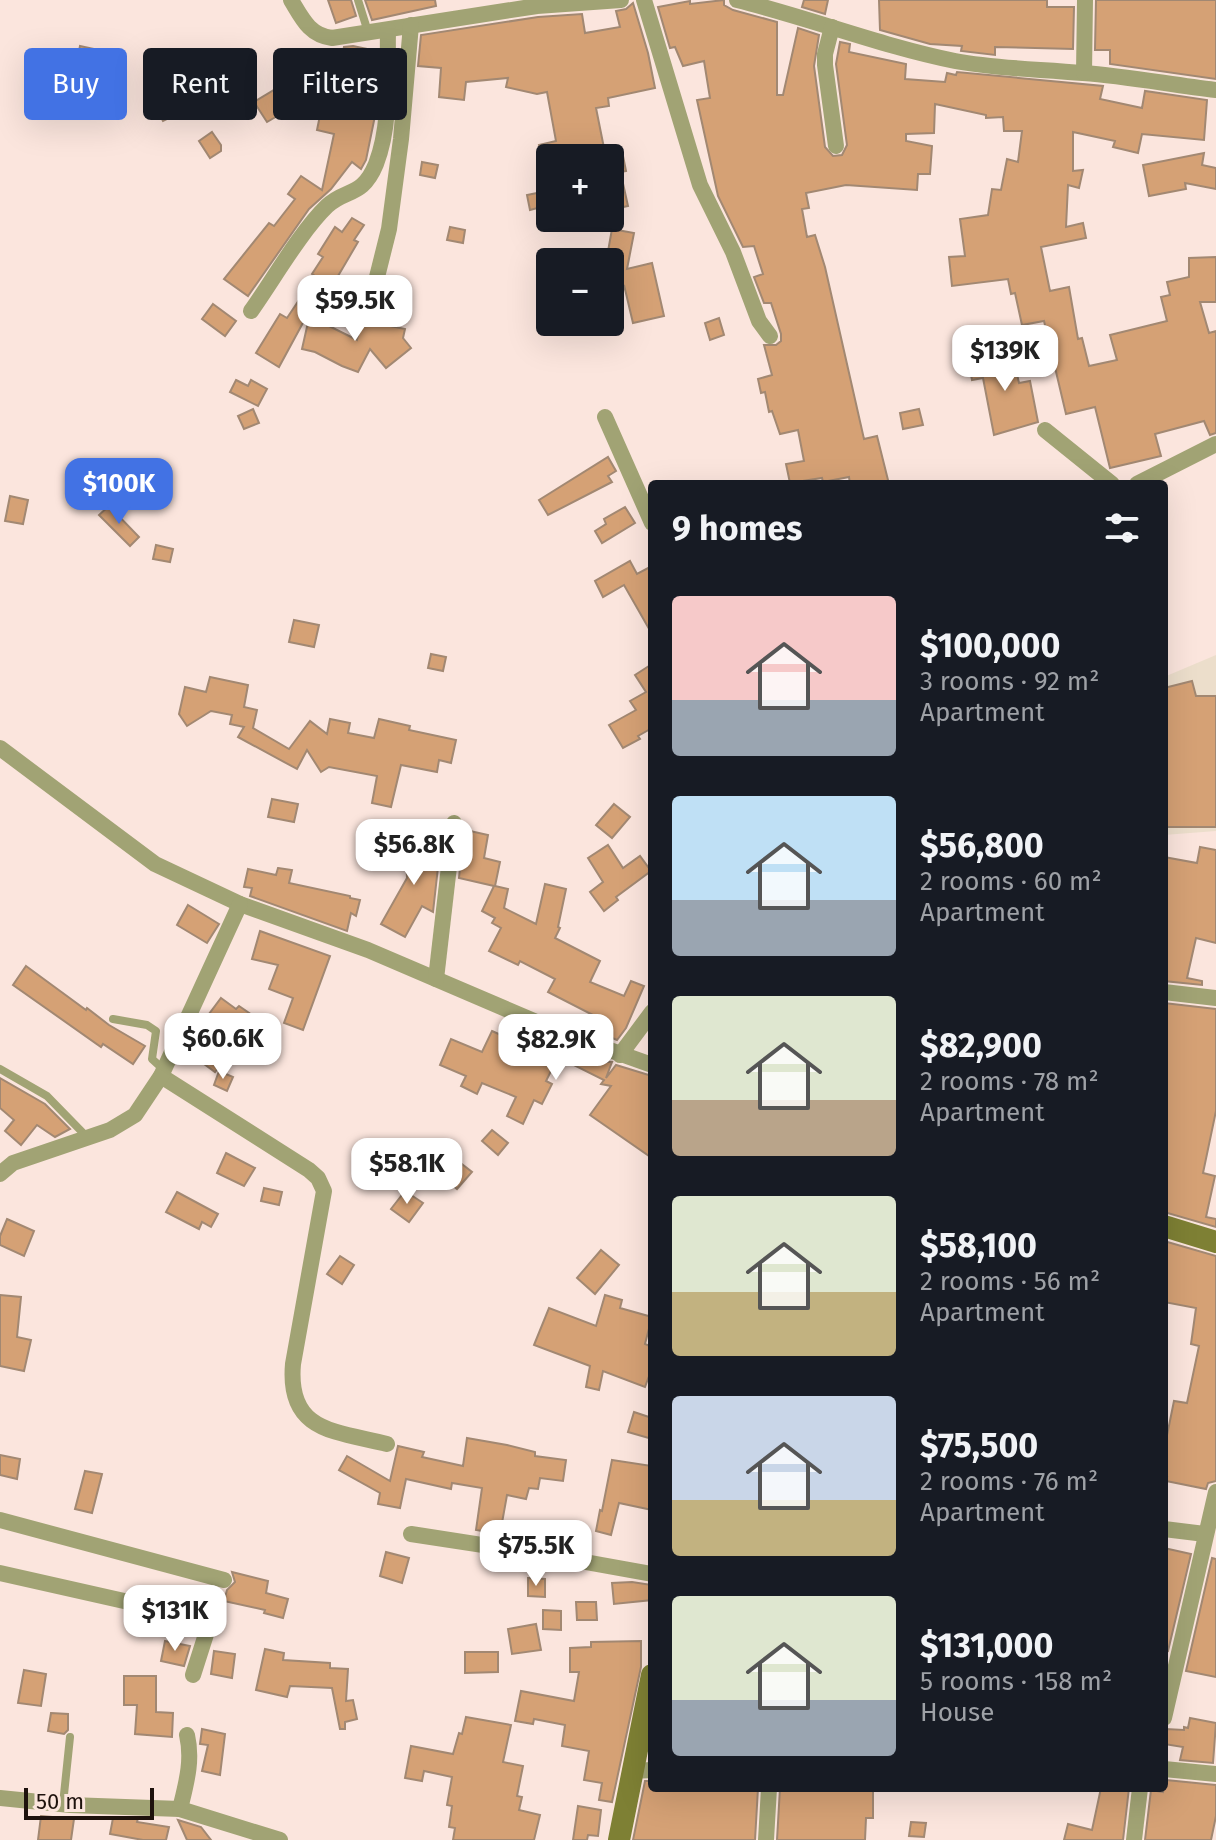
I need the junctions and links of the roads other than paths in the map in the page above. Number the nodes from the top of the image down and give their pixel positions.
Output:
1 (291, 0) edge
2 (358, 0) edge
3 (621, 0) edge
4 (644, 0) edge
5 (737, 0) edge
6 (1085, 0) edge
7 (536, 3) edge
8 (411, 25) junction
9 (832, 27) junction
10 (388, 30) junction
11 (368, 32) junction
12 (1084, 73) junction
13 (1216, 90) edge
14 (836, 146) dead end
15 (369, 309) dead end
16 (251, 311) dead end
17 (770, 336) dead end
18 (605, 417) dead end
19 (1045, 430) dead end
20 (1216, 444) edge
21 (1107, 480) edge
22 (1145, 480) edge
23 (648, 514) edge
24 (0, 748) edge
25 (454, 823) dead end
26 (240, 904) junction
27 (436, 979) junction
28 (1168, 992) edge
29 (1216, 998) edge
30 (648, 1017) edge
31 (113, 1019) dead end
32 (620, 1055) junction
33 (648, 1064) edge
34 (0, 1069) edge
35 (163, 1073) junction
36 (88, 1137) junction
37 (0, 1174) edge
38 (1168, 1227) edge
39 (1216, 1242) edge
40 (387, 1444) dead end
41 (1216, 1492) edge
42 (0, 1520) edge
43 (1210, 1528) edge
44 (1168, 1529) edge
45 (411, 1534) dead end
46 (0, 1573) edge
47 (648, 1573) edge
48 (224, 1580) dead end
49 (193, 1675) dead end
50 (1168, 1701) edge
51 (648, 1713) edge
52 (187, 1735) dead end
53 (70, 1737) dead end
54 (1168, 1769) edge
55 (642, 1770) edge
56 (1216, 1774) edge
57 (769, 1792) edge
58 (1140, 1792) edge
59 (0, 1798) edge
60 (63, 1804) junction
61 (180, 1809) junction
62 (280, 1840) edge
63 (619, 1840) edge
64 (766, 1840) edge
65 (1134, 1840) edge

1 - 11 street
2 - 11 lane
3 - 7 street
4 - 17 street
5 - 9 street
6 - 12 street
7 - 8 street
8 - 10 street
8 - 15 street
9 - 12 street
9 - 14 street
10 - 11 street
10 - 16 street
12 - 13 street
18 - 23 street
19 - 21 street
20 - 22 street
24 - 26 street
25 - 27 street
26 - 27 street
26 - 35 street
27 - 32 street
28 - 29 street
30 - 32 street
31 - 35 lane
32 - 33 street
34 - 36 lane
35 - 36 street
35 - 40 street
36 - 37 street
38 - 39 street
41 - 43 street
42 - 48 street
43 - 44 street
43 - 50 street
45 - 47 street
46 - 49 street
51 - 55 street
52 - 61 street
53 - 60 lane
54 - 56 street
55 - 63 street
57 - 64 street
58 - 65 street
59 - 60 street
60 - 61 street
61 - 62 street

